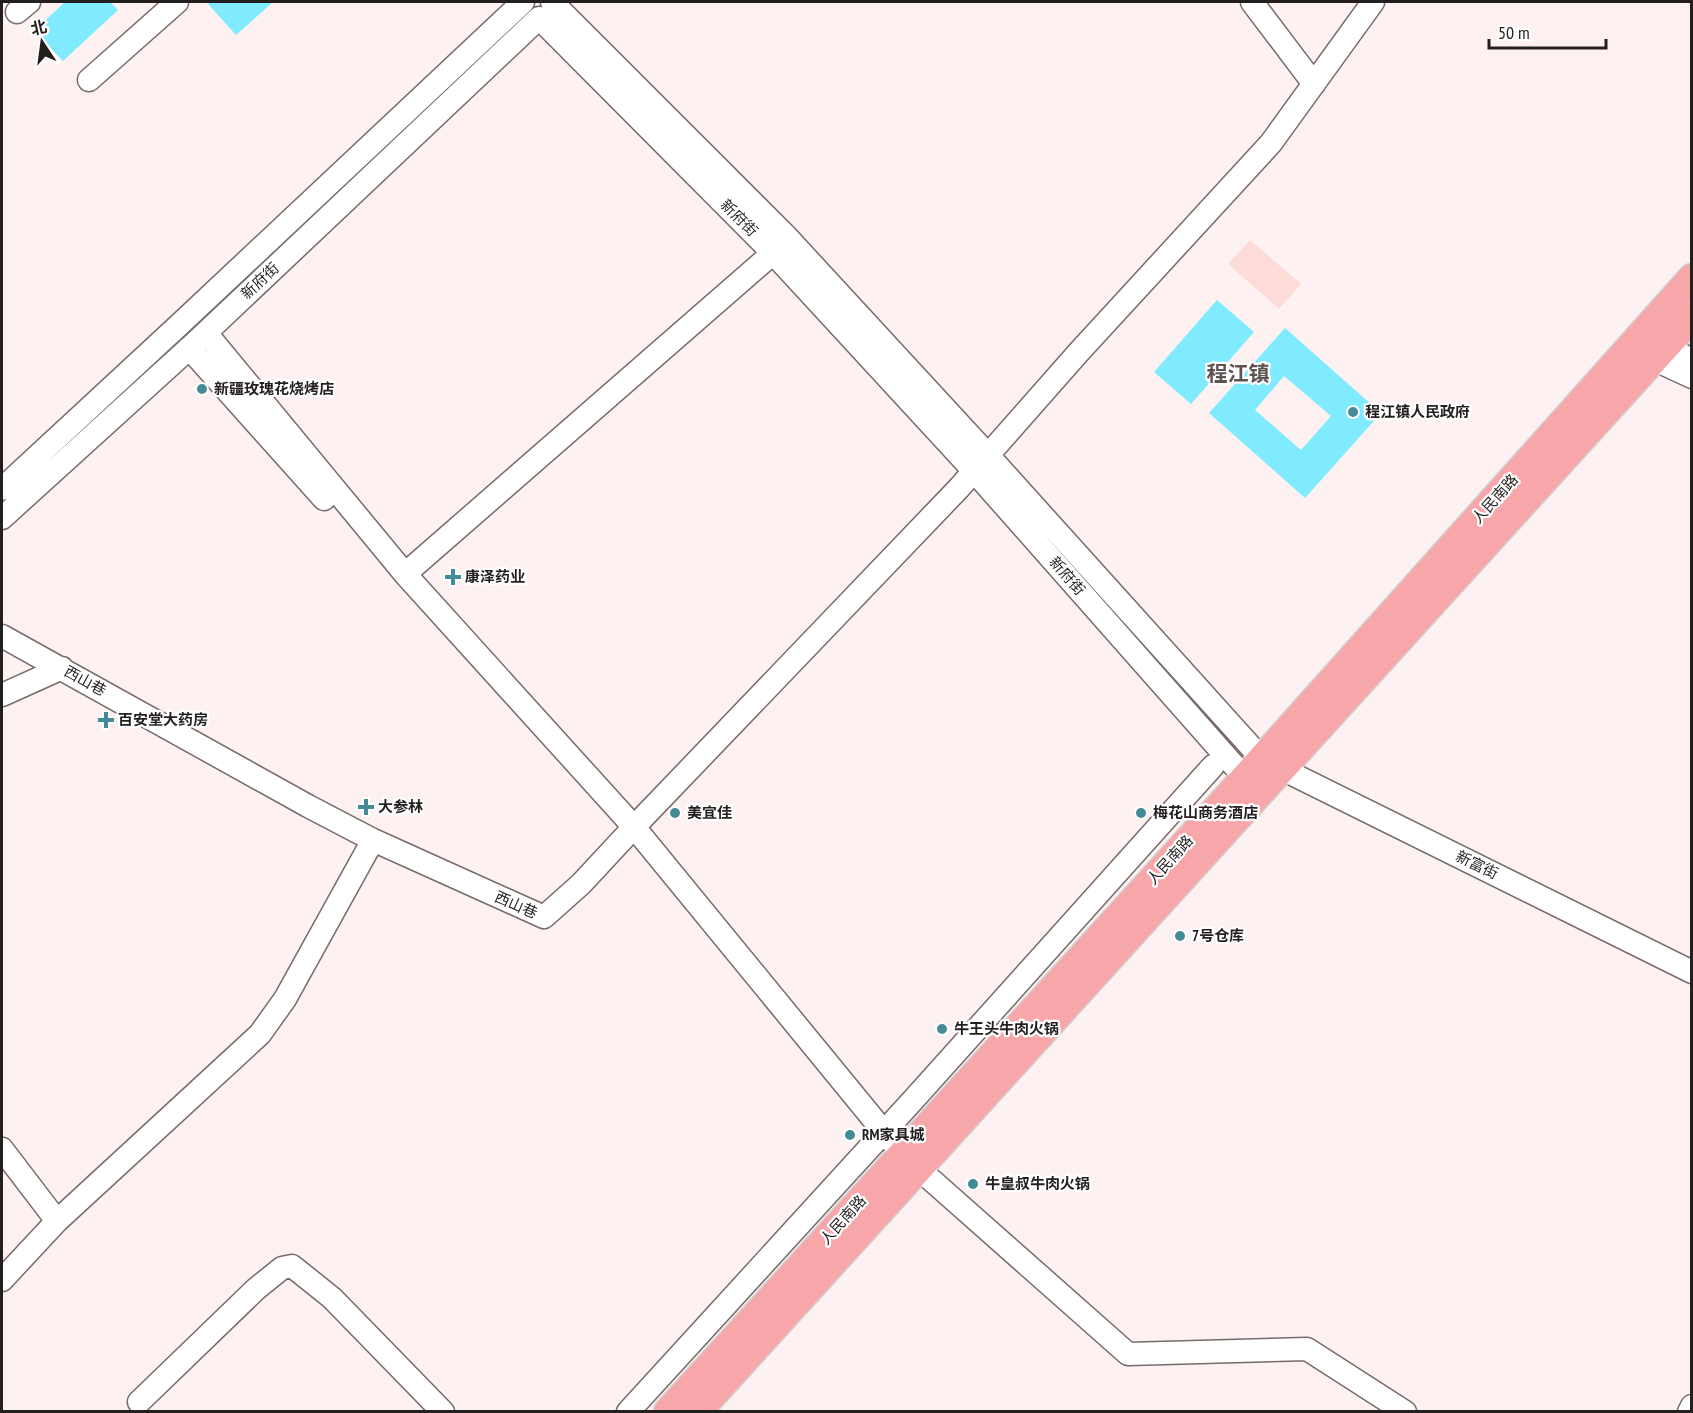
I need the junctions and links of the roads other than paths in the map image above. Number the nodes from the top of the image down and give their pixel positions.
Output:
1 (177, 2) edge
2 (523, 2) edge
3 (552, 2) edge
4 (1252, 2) edge
5 (1373, 2) edge
6 (89, 80) dead end
7 (1314, 84) junction
8 (773, 253) junction
9 (1692, 278) edge
10 (1692, 316) edge
11 (197, 341) junction
12 (1659, 353) junction
13 (1692, 360) edge
14 (1692, 377) edge
15 (973, 470) junction
16 (2, 489) edge
17 (2, 518) edge
18 (405, 574) junction
19 (2, 636) edge
20 (62, 668) junction
21 (2, 695) edge
22 (1213, 765) dead end
23 (1263, 768) junction
24 (630, 832) junction
25 (373, 840) junction
26 (1692, 972) edge
27 (2, 1149) edge
28 (910, 1161) junction
29 (57, 1221) junction
30 (2, 1280) edge
31 (139, 1402) dead end
32 (1692, 1406) edge
33 (443, 1412) edge
34 (628, 1412) edge
35 (668, 1412) edge
36 (697, 1412) edge
37 (1405, 1412) edge
38 (1689, 1412) edge

1 - 6 street
2 - 16 street, 新府街
3 - 23 street, 新府街
4 - 7 street
5 - 7 street
7 - 15 street
8 - 11 street, 新府街
8 - 15 street, 新府街
8 - 18 street
9 - 23 main road, 人民南路
10 - 12 main road, 人民南路
11 - 17 street
11 - 18 street
11 - 24 street
12 - 13 street
12 - 14 street
12 - 23 main road, 人民南路
15 - 23 street, 新府街
15 - 24 street
18 - 24 street
19 - 20 street, 西山巷
20 - 21 street
20 - 25 street, 西山巷
22 - 34 street
23 - 26 street, 新富街
23 - 28 main road, 人民南路
23 - 28 main road, 人民南路
24 - 25 street, 西山巷
24 - 28 street
25 - 29 street
27 - 29 street
28 - 35 main road, 人民南路
28 - 36 main road, 人民南路
28 - 37 street
29 - 30 street
31 - 33 street
32 - 38 street

